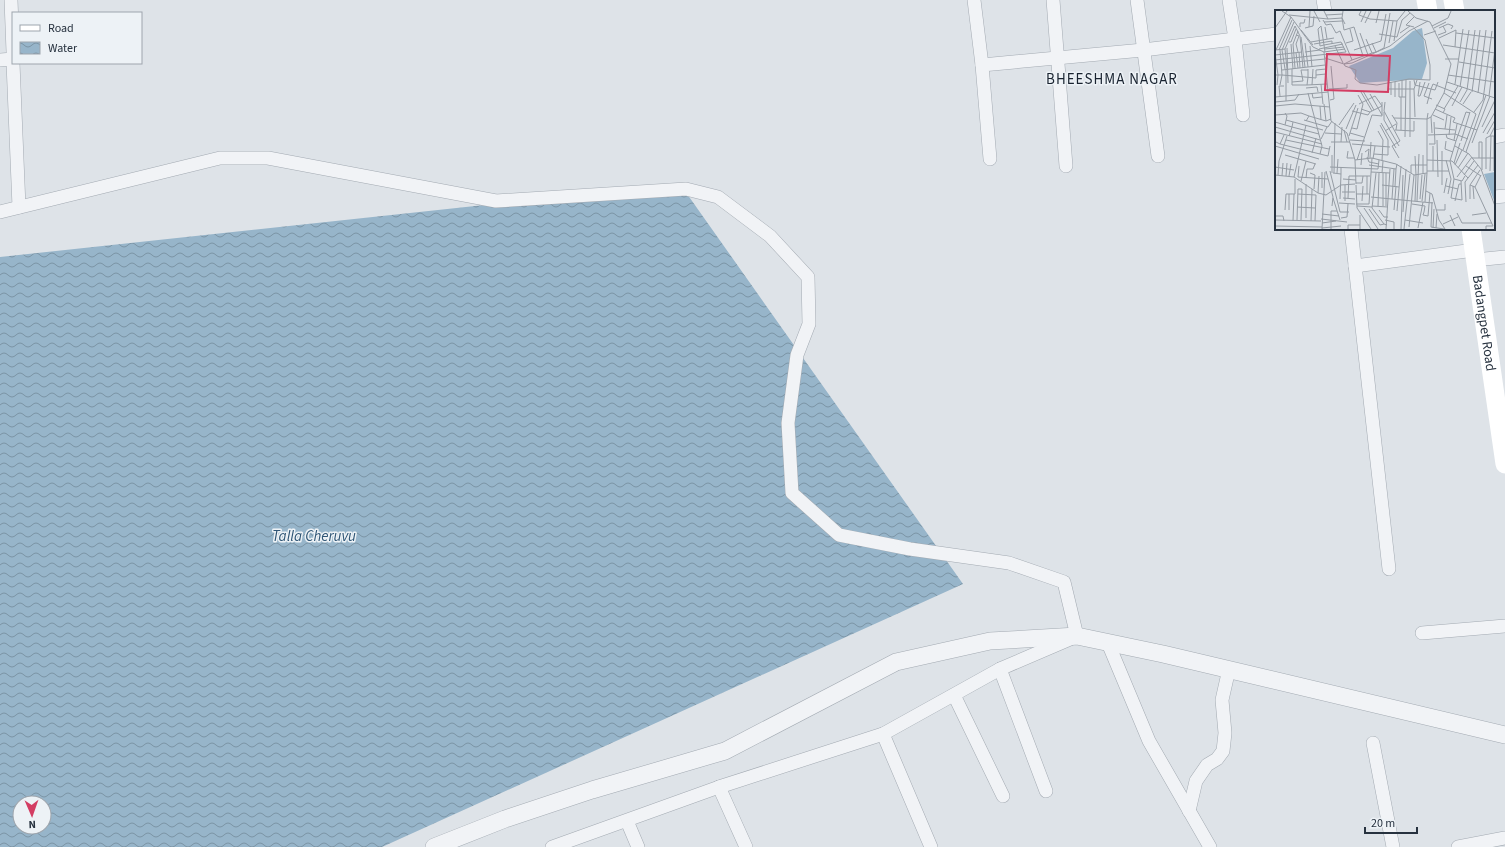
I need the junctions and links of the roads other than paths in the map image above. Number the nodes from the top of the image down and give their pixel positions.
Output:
1 (11, 0) edge
2 (974, 0) edge
3 (1053, 0) edge
4 (1137, 0) edge
5 (1229, 0) edge
6 (1323, 0) edge
7 (1426, 0) edge
8 (1453, 0) edge
9 (1325, 10) edge
10 (1428, 10) edge
11 (1455, 10) edge
12 (12, 26) edge
13 (1275, 34) edge
14 (1235, 39) junction
15 (1143, 50) junction
16 (1058, 57) junction
17 (12, 59) edge
18 (0, 60) edge
19 (13, 64) edge
20 (982, 65) junction
21 (1243, 115) dead end
22 (1505, 135) edge
23 (1495, 137) edge
24 (1158, 156) dead end
25 (990, 159) dead end
26 (1066, 166) dead end
27 (1505, 196) edge
28 (1495, 197) edge
29 (19, 207) junction
30 (0, 212) edge
31 (1351, 230) edge
32 (1471, 230) edge
33 (1475, 255) junction
34 (1505, 257) edge
35 (1355, 266) junction
36 (1500, 382) edge
37 (1503, 439) edge
38 (1505, 464) edge
39 (1389, 569) dead end
40 (1505, 626) edge
41 (1422, 633) dead end
42 (1077, 636) junction
43 (1108, 643) junction
44 (1000, 669) junction
45 (1229, 669) junction
46 (954, 695) junction
47 (883, 734) junction
48 (1505, 735) edge
49 (1373, 743) dead end
50 (719, 787) junction
51 (1046, 791) dead end
52 (1003, 796) dead end
53 (1189, 811) junction
54 (627, 821) junction
55 (1505, 838) edge
56 (434, 847) edge
57 (552, 847) edge
58 (638, 847) edge
59 (746, 847) edge
60 (932, 847) edge
61 (1210, 847) edge
62 (1393, 847) edge
63 (1458, 847) edge

1 - 12 street
2 - 20 street
3 - 16 street
4 - 15 street
5 - 14 street
6 - 9 street
7 - 10 main road
8 - 11 main road
13 - 14 street
14 - 15 street
14 - 21 street
15 - 16 street
15 - 24 street
16 - 20 street
16 - 26 street
17 - 18 street
19 - 29 street
20 - 25 street
22 - 23 street
27 - 28 street
29 - 30 street
29 - 42 street
31 - 35 street
32 - 33 main road, Badangpet Road
33 - 34 street
33 - 35 street
33 - 36 main road, Badangpet Road
35 - 39 street
36 - 37 main road, Badangpet Road
37 - 38 main road, Badangpet Road
40 - 41 street
42 - 43 street
42 - 44 street
42 - 56 street
43 - 45 street
43 - 53 street
44 - 46 street
44 - 51 street
45 - 48 street
45 - 53 street
46 - 47 street
46 - 52 street
47 - 50 street
47 - 60 street
49 - 62 street
50 - 54 street
50 - 59 street
53 - 61 street
54 - 57 street
54 - 58 street
55 - 63 street

